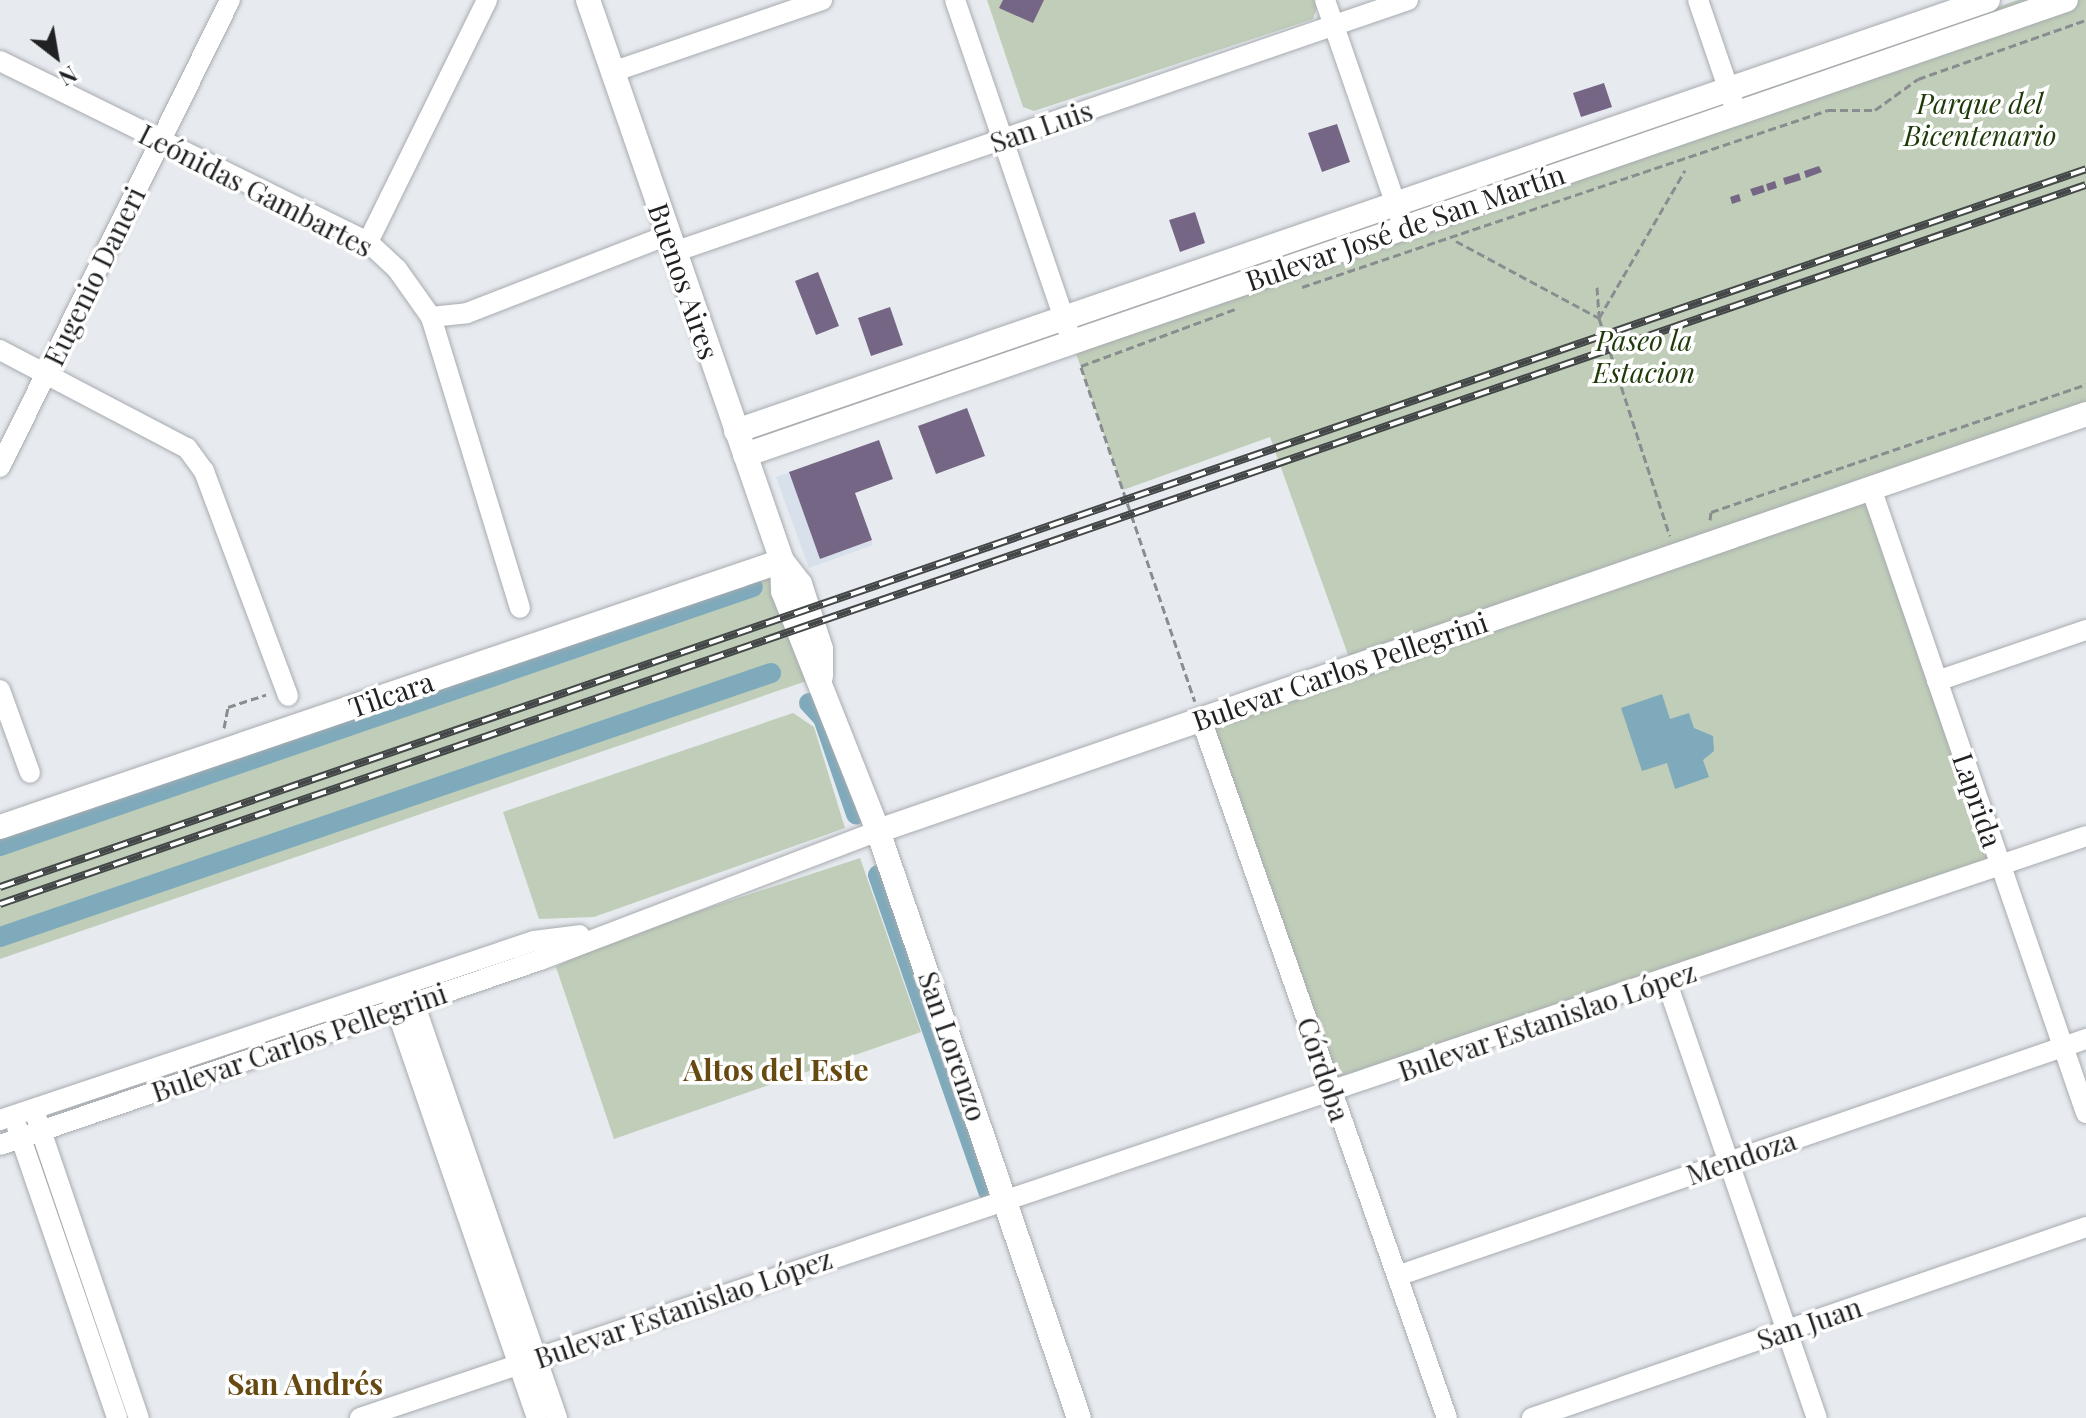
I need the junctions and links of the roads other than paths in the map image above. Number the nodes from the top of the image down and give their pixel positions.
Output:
1 (230, 0) edge
2 (487, 0) edge
3 (588, 0) edge
4 (822, 0) edge
5 (955, 0) edge
6 (1325, 0) edge
7 (1408, 0) edge
8 (1698, 0) edge
9 (1988, 0) edge
10 (2066, 0) edge
11 (1334, 25) junction
12 (0, 61) edge
13 (612, 72) junction
14 (1729, 89) junction
15 (1737, 113) junction
16 (1003, 139) junction
17 (161, 140) junction
18 (1396, 204) junction
19 (1404, 228) junction
20 (368, 242) junction
21 (671, 243) junction
22 (431, 317) junction
23 (1064, 318) junction
24 (1072, 342) junction
25 (0, 350) edge
26 (46, 373) junction
27 (2086, 414) edge
28 (736, 431) junction
29 (745, 455) junction
30 (0, 467) edge
31 (1871, 488) junction
32 (782, 561) junction
33 (520, 608) dead end
34 (805, 627) joint
35 (2086, 630) edge
36 (1937, 681) junction
37 (284, 687) road end
38 (0, 690) edge
39 (1201, 719) junction
40 (30, 773) dead end
41 (0, 827) edge
42 (878, 831) junction
43 (2086, 836) edge
44 (2001, 865) junction
45 (1666, 980) junction
46 (401, 996) junction
47 (2086, 1039) edge
48 (2063, 1046) junction
49 (1333, 1095) junction
50 (34, 1109) junction
51 (2086, 1113) edge
52 (7, 1118) edge
53 (41, 1131) junction
54 (21, 1138) junction
55 (0, 1145) edge
56 (1729, 1161) junction
57 (1007, 1202) junction
58 (2086, 1227) edge
59 (1397, 1276) junction
60 (1787, 1330) junction
61 (529, 1367) junction
62 (117, 1418) edge
63 (139, 1418) edge
64 (360, 1418) edge
65 (403, 1418) edge
66 (537, 1418) edge
67 (557, 1418) edge
68 (1079, 1418) edge
69 (1447, 1418) edge
70 (1532, 1418) edge
71 (1817, 1418) edge

1 - 17 street, Eugenio Daneri
2 - 20 street
3 - 13 main road, Buenos Aires
4 - 13 street
5 - 16 street
6 - 11 street
7 - 11 street, San Luis
8 - 14 street
9 - 14 main road, Bulevar José de San Martín
10 - 15 main road, Bulevar José de San Martín
11 - 16 street, San Luis
11 - 18 street
12 - 17 street, Leónidas Gambartes
13 - 21 main road, Buenos Aires
14 - 15 street
14 - 18 main road, Bulevar José de San Martín
15 - 19 main road, Bulevar José de San Martín
16 - 21 street, San Luis
16 - 23 street
17 - 20 street, Leónidas Gambartes
17 - 26 street, Eugenio Daneri
18 - 19 street
18 - 23 main road, Bulevar José de San Martín
19 - 24 main road, Bulevar José de San Martín
20 - 22 street, Leónidas Gambartes
21 - 22 street, San Luis
21 - 28 main road, Buenos Aires
22 - 33 street, Leónidas Gambartes
23 - 24 street
23 - 28 main road, Bulevar José de San Martín
24 - 29 main road, Bulevar José de San Martín
25 - 26 street
26 - 30 street, Eugenio Daneri
26 - 37 street
27 - 31 main road, Bulevar Carlos Pellegrini
28 - 29 main road, Buenos Aires
29 - 32 main road, Buenos Aires
31 - 36 street, Laprida
31 - 39 main road, Bulevar Carlos Pellegrini
32 - 34 main road, Buenos Aires
32 - 41 main road, Tilcara
34 - 42 main road, San Lorenzo
35 - 36 street
36 - 44 street, Laprida
38 - 40 street
39 - 42 main road, Bulevar Carlos Pellegrini
39 - 49 street, Córdoba
42 - 46 street, Bulevar Carlos Pellegrini
42 - 57 main road, San Lorenzo
43 - 44 street, Bulevar Estanislao López
44 - 45 street, Bulevar Estanislao López
44 - 48 street, Laprida
45 - 49 street, Bulevar Estanislao López
45 - 56 street
46 - 50 street, Bulevar Carlos Pellegrini
46 - 53 street, Bulevar Carlos Pellegrini
46 - 61 street
47 - 48 street, Mendoza
48 - 51 street, Laprida
48 - 56 street, Mendoza
49 - 57 street, Bulevar Estanislao López
49 - 59 street, Córdoba
50 - 52 street, Bulevar Carlos Pellegrini
50 - 53 street
52 - 54 street
53 - 54 street, Bulevar Carlos Pellegrini
53 - 63 street
54 - 55 street, Bulevar Carlos Pellegrini
54 - 62 street
56 - 59 street, Mendoza
56 - 60 street
57 - 61 street, Bulevar Estanislao López
57 - 68 main road, San Lorenzo
58 - 60 street, San Juan
59 - 69 street, Córdoba
60 - 70 street, San Juan
60 - 71 street
61 - 64 street, Bulevar Estanislao López
61 - 65 street, Bulevar Estanislao López
61 - 66 street
61 - 67 street

